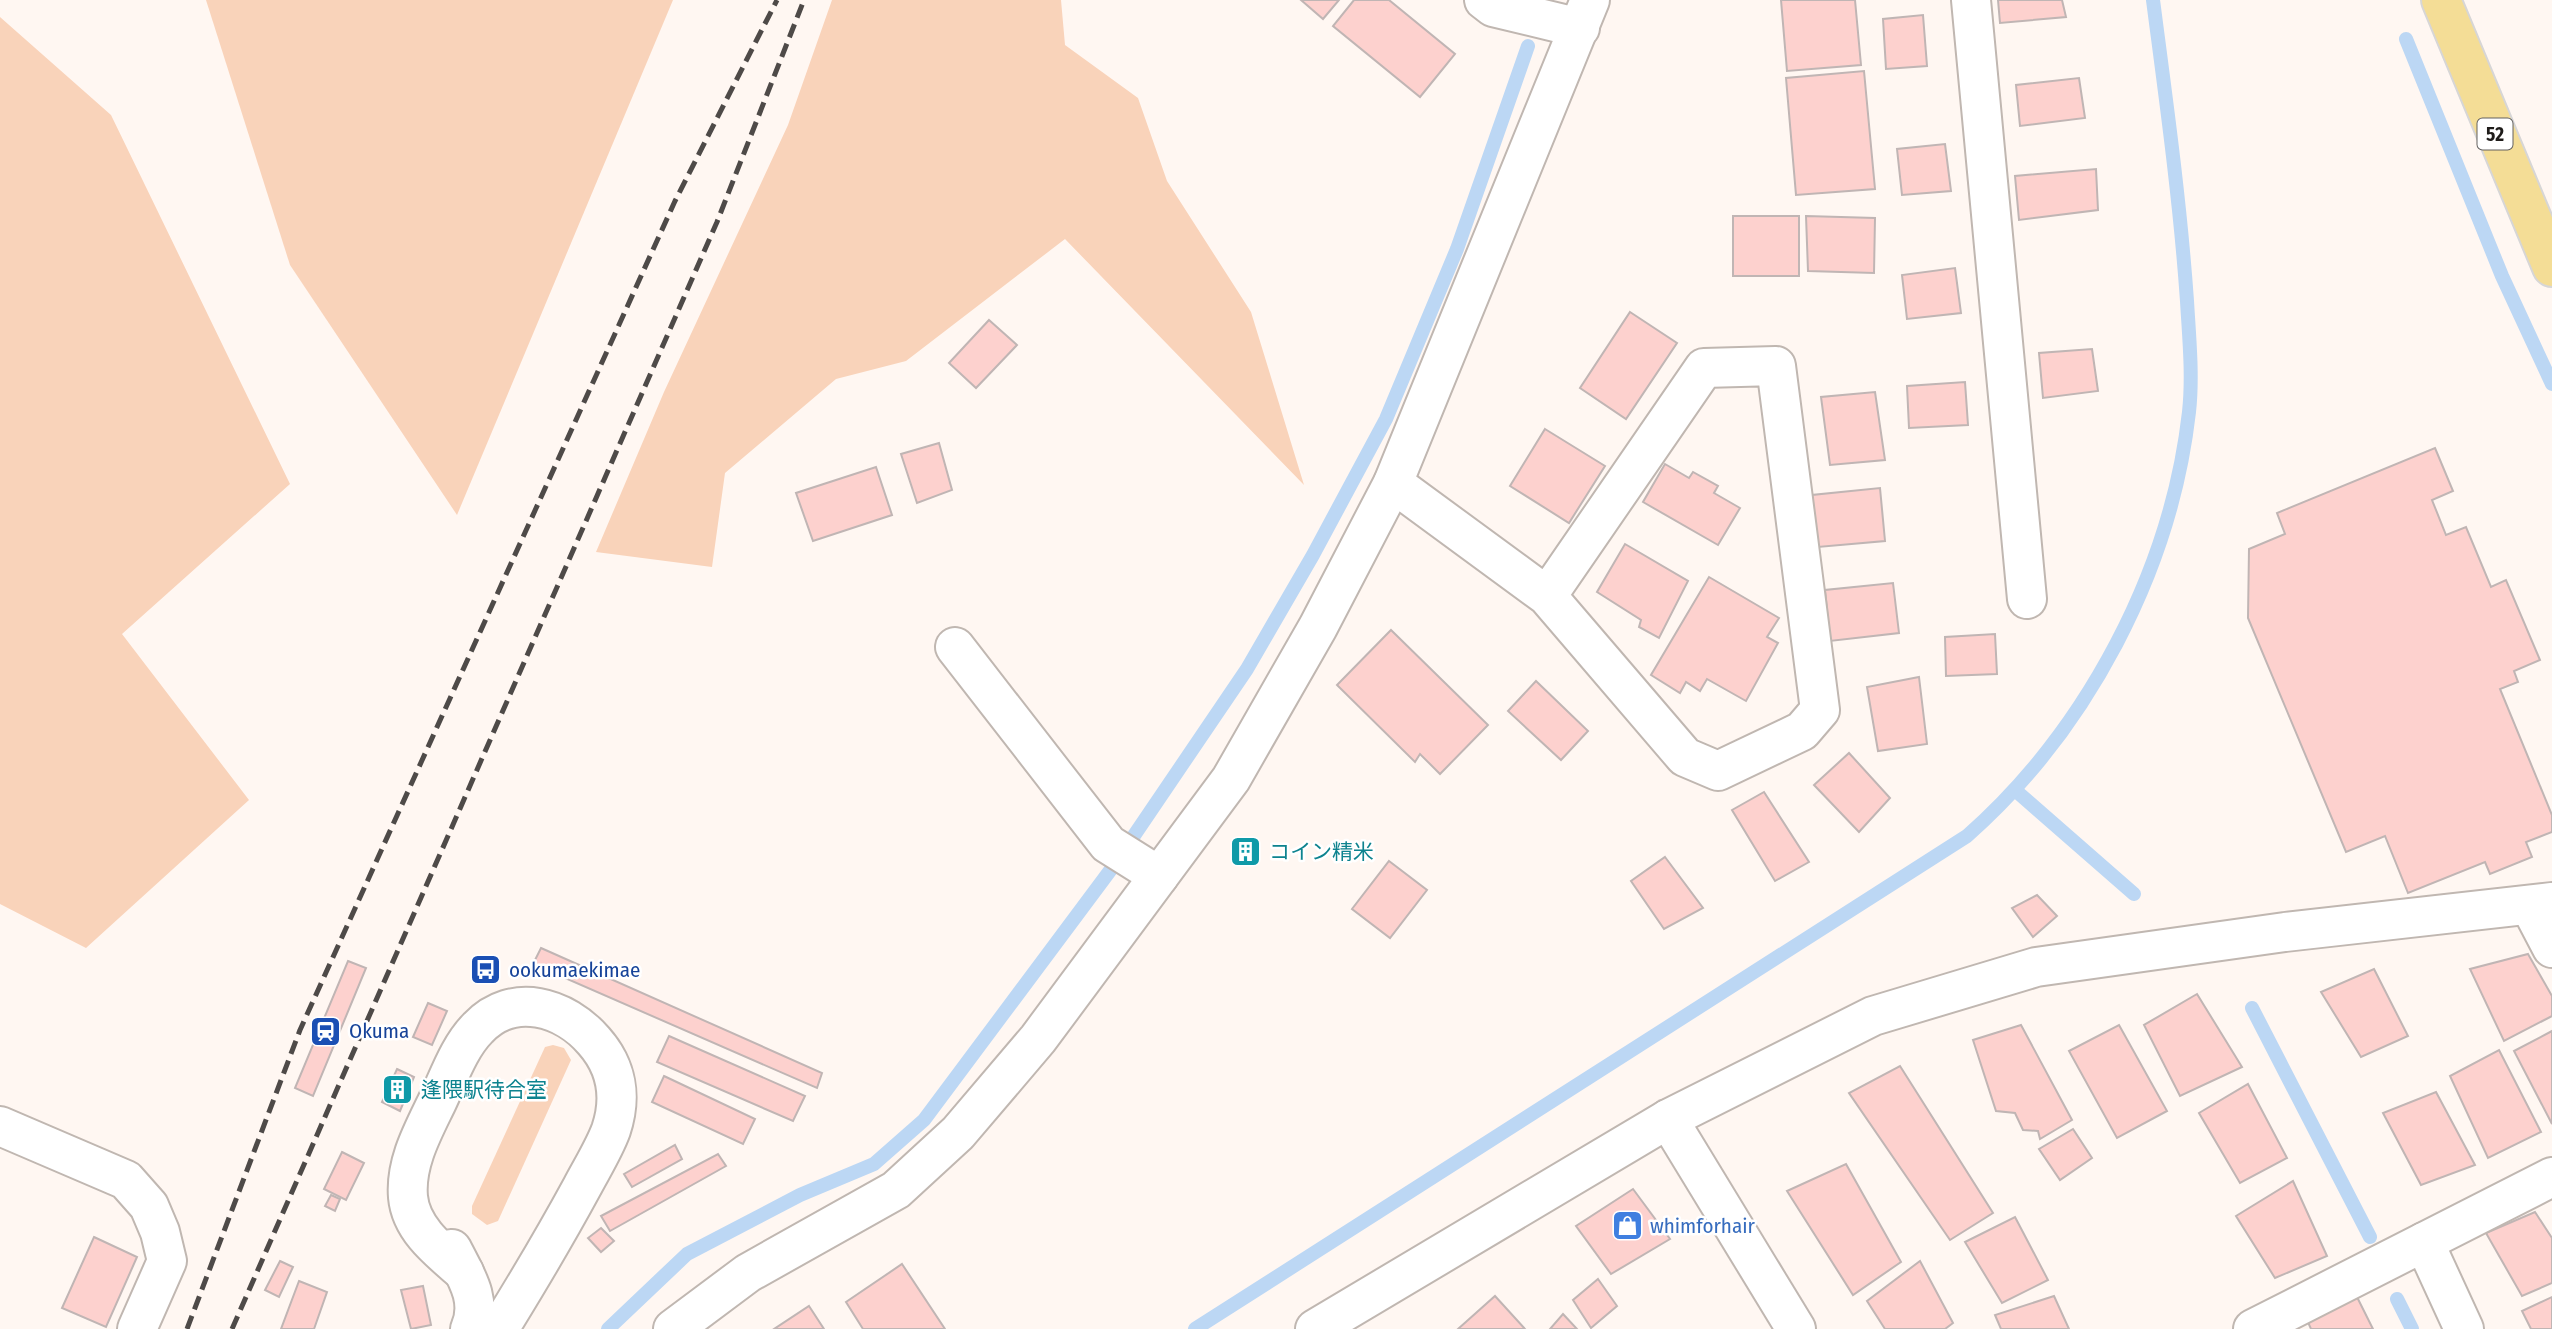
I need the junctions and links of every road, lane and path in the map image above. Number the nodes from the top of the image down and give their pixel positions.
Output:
1 (1485, 0) edge
2 (1971, 0) edge
3 (2441, 0) edge
4 (1585, 14) edge
5 (2552, 267) edge
6 (1394, 483) junction
7 (1547, 596) junction
8 (2027, 599) dead end
9 (955, 647) dead end
10 (1159, 876) junction
11 (2541, 904) edge
12 (2552, 948) edge
13 (1668, 1119) junction
14 (0, 1126) edge
15 (2552, 1177) edge
16 (2424, 1242) junction
17 (137, 1329) edge
18 (470, 1329) edge
19 (499, 1329) edge
20 (673, 1329) edge
21 (1315, 1329) edge
22 (1796, 1329) edge
23 (2253, 1329) edge
24 (2464, 1329) edge

1 - 4 street
2 - 8 street
3 - 5 main road, 52
4 - 6 street
6 - 7 street
6 - 10 street
7 - 7 street
9 - 10 street
10 - 20 street
11 - 12 street
11 - 13 street
13 - 21 street
13 - 22 street
14 - 17 street
15 - 16 street
16 - 23 street
16 - 24 street
18 - 19 street

